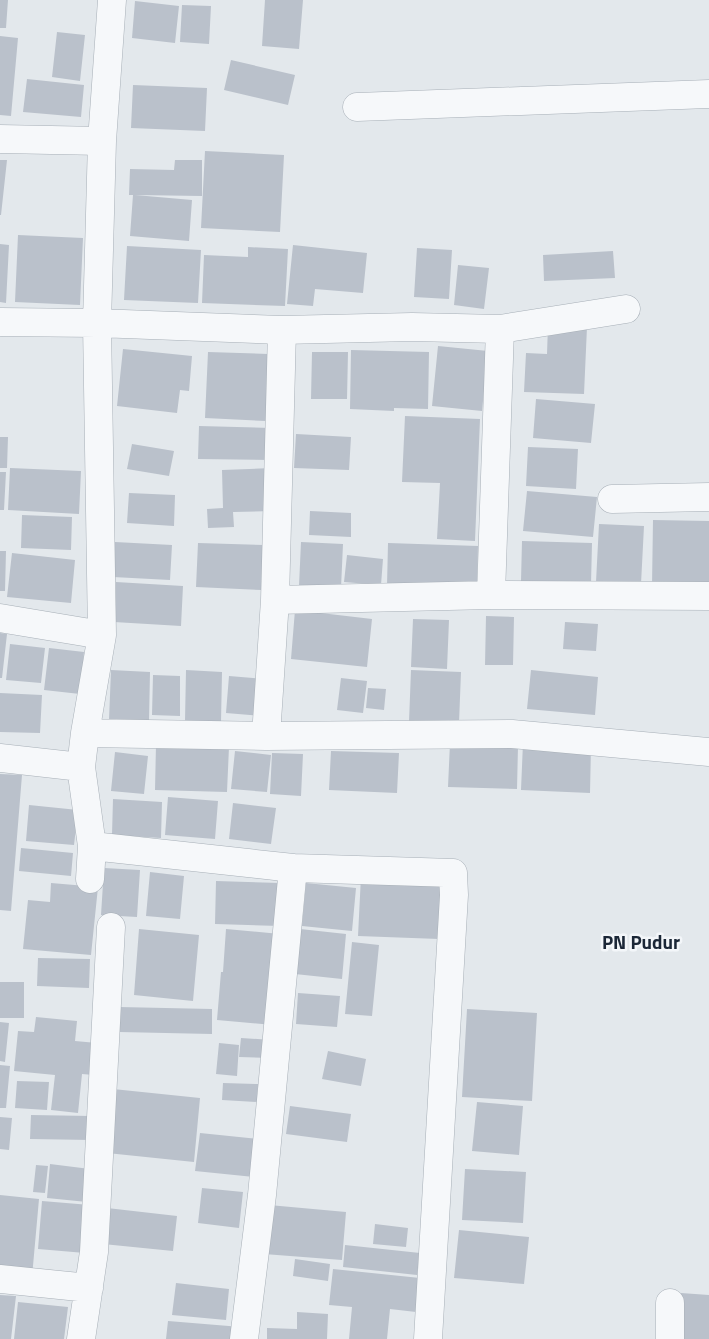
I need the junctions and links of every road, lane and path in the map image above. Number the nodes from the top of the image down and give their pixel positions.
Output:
1 (112, 0) edge
2 (709, 94) edge
3 (358, 106) dead end
4 (0, 139) edge
5 (102, 141) junction
6 (626, 309) dead end
7 (0, 322) edge
8 (97, 323) junction
9 (500, 329) junction
10 (282, 330) junction
11 (709, 497) edge
12 (612, 499) dead end
13 (490, 595) junction
14 (709, 596) edge
15 (275, 600) junction
16 (0, 618) edge
17 (102, 635) junction
18 (85, 733) junction
19 (266, 736) junction
20 (709, 752) edge
21 (0, 758) edge
22 (81, 767) junction
23 (92, 846) junction
24 (293, 868) junction
25 (90, 879) dead end
26 (111, 927) dead end
27 (0, 1279) edge
28 (89, 1288) junction
29 (670, 1303) dead end
30 (81, 1339) edge
31 (244, 1339) edge
32 (428, 1339) edge
33 (670, 1339) edge

1 - 5 street
2 - 3 street
4 - 5 street
5 - 8 street
6 - 9 street
7 - 8 street
8 - 10 street
8 - 17 street
9 - 10 street
9 - 13 street
10 - 15 street
11 - 12 street
13 - 14 street
13 - 15 street
15 - 19 street
16 - 17 street
17 - 18 street
18 - 19 street
18 - 22 street
19 - 20 street
21 - 22 street
22 - 23 street
23 - 24 street
23 - 25 street
24 - 31 street
24 - 32 street
26 - 28 street
27 - 28 street
28 - 30 street
29 - 33 street

